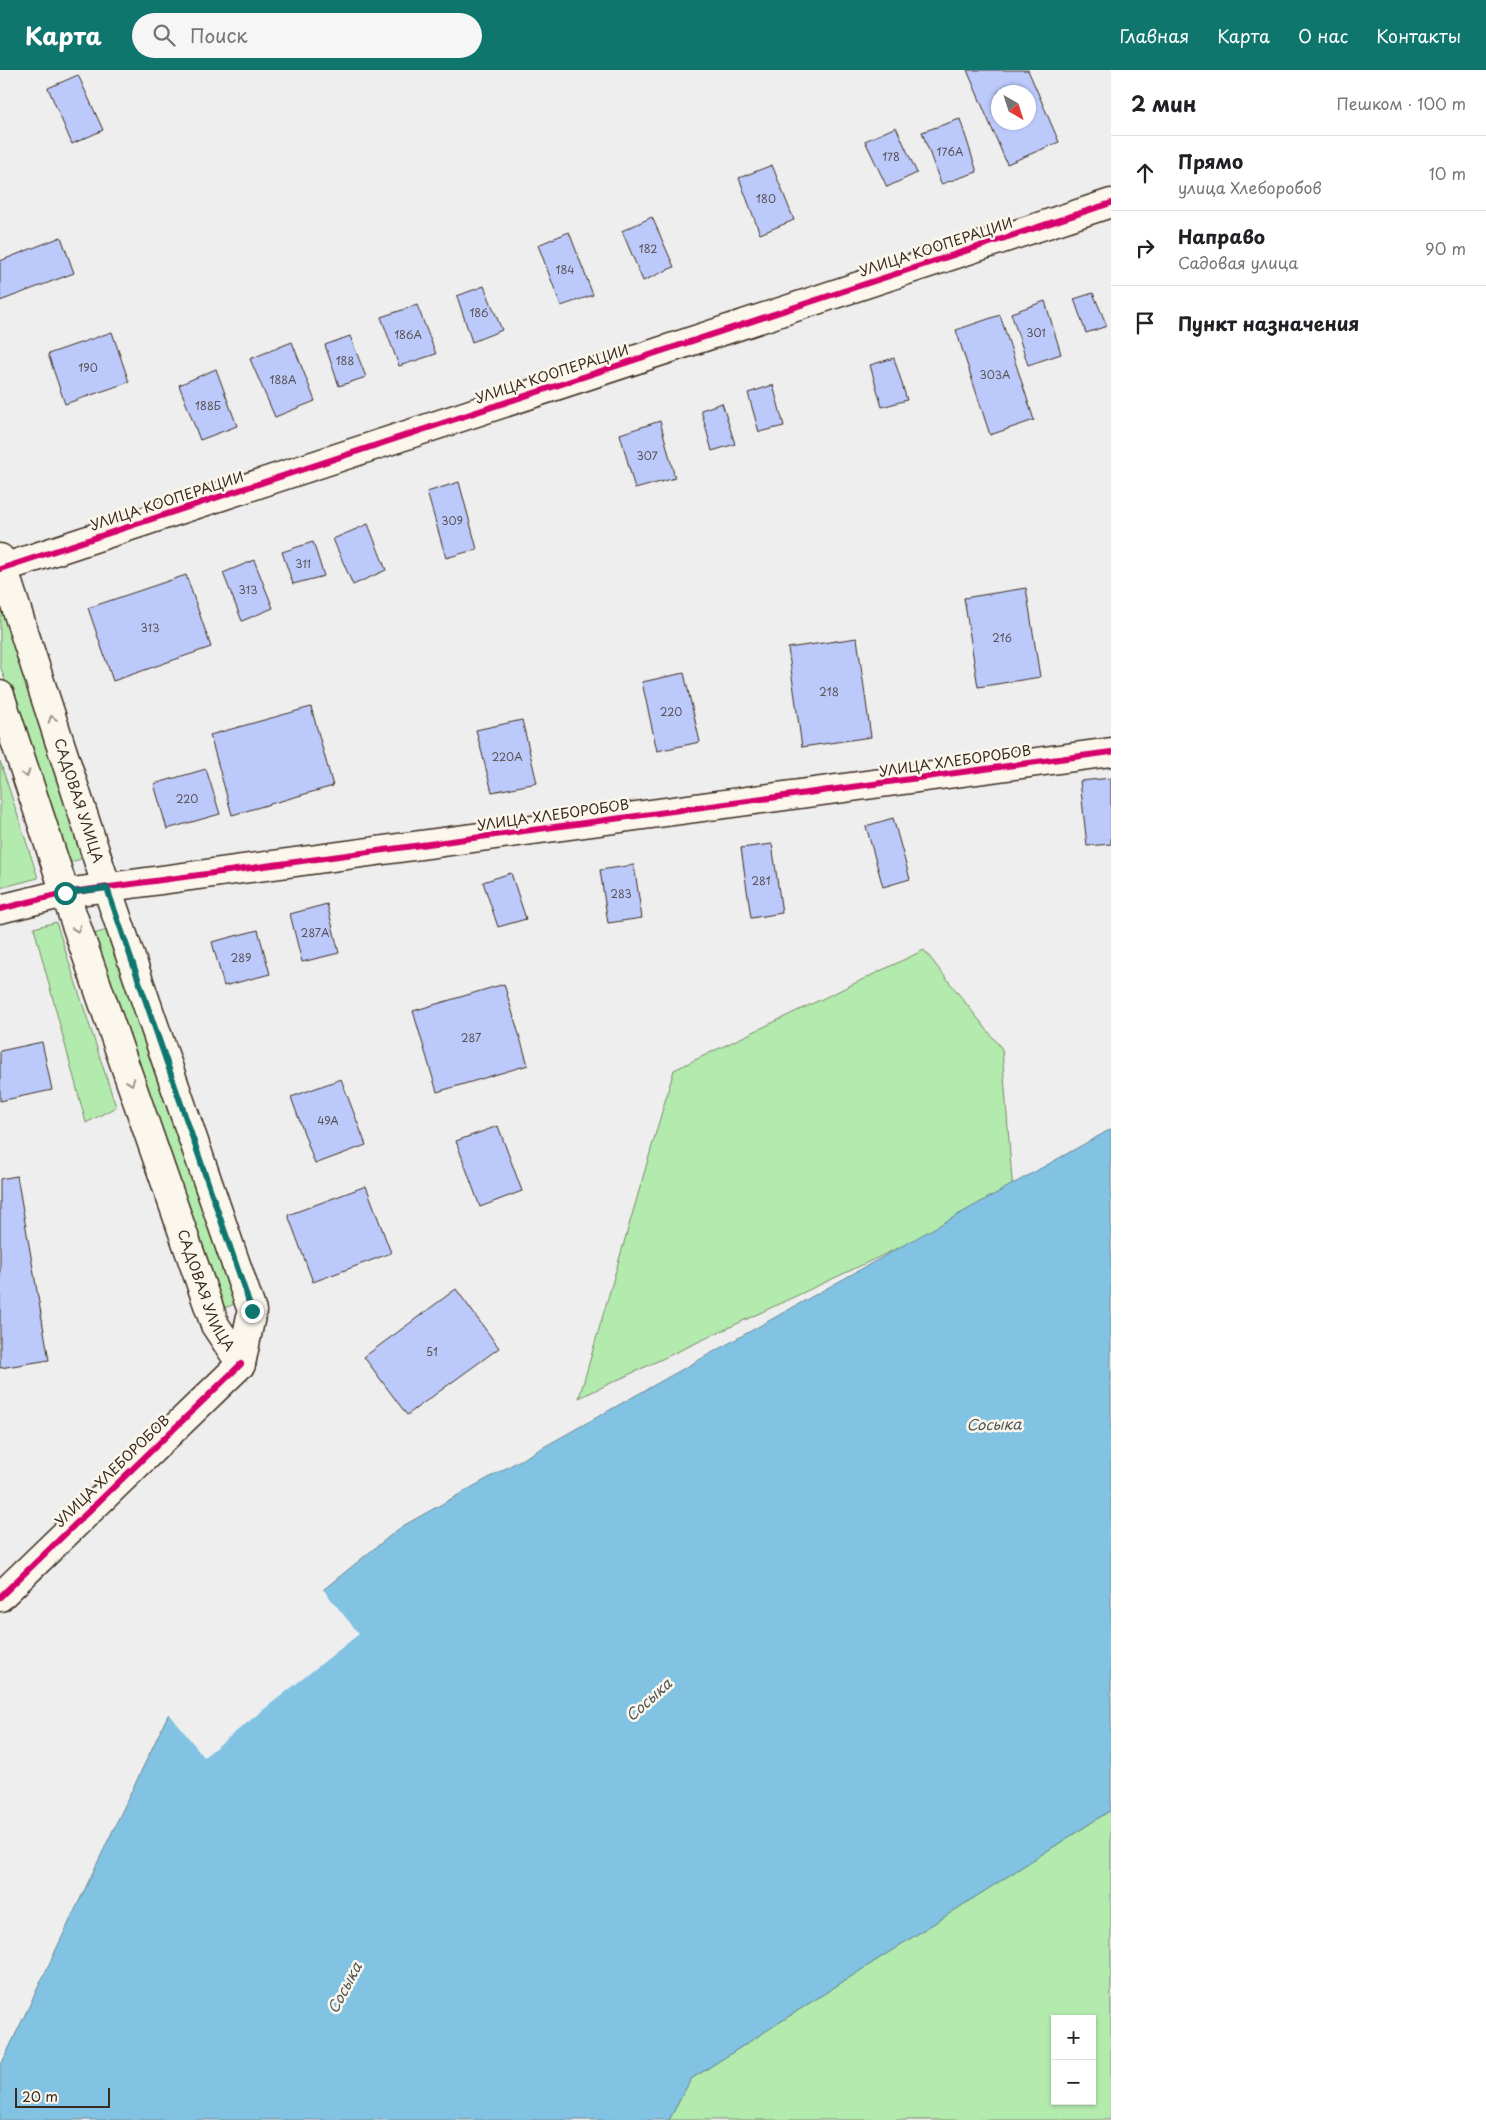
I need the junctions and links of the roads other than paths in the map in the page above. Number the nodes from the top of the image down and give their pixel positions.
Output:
1 (1111, 203) edge
2 (1, 565) edge
3 (0, 695) edge
4 (1111, 752) edge
5 (107, 888) junction
6 (65, 893) junction
7 (0, 909) edge
8 (241, 1364) junction
9 (0, 1597) edge

1 - 2 street, УЛИЦА КООПЕРАЦИИ
5 -> 2 street, САДОВАЯ УЛИЦА
3 -> 6 street, САДОВАЯ УЛИЦА
4 - 5 street, УЛИЦА ХЛЕБОРОБОВ
5 - 6 street, УЛИЦА ХЛЕБОРОБОВ
5 - 8 street, САДОВАЯ УЛИЦА
6 - 7 street, УЛИЦА ХЛЕБОРОБОВ
6 -> 8 street, САДОВАЯ УЛИЦА
8 - 9 street, УЛИЦА ХЛЕБОРОБОВ

